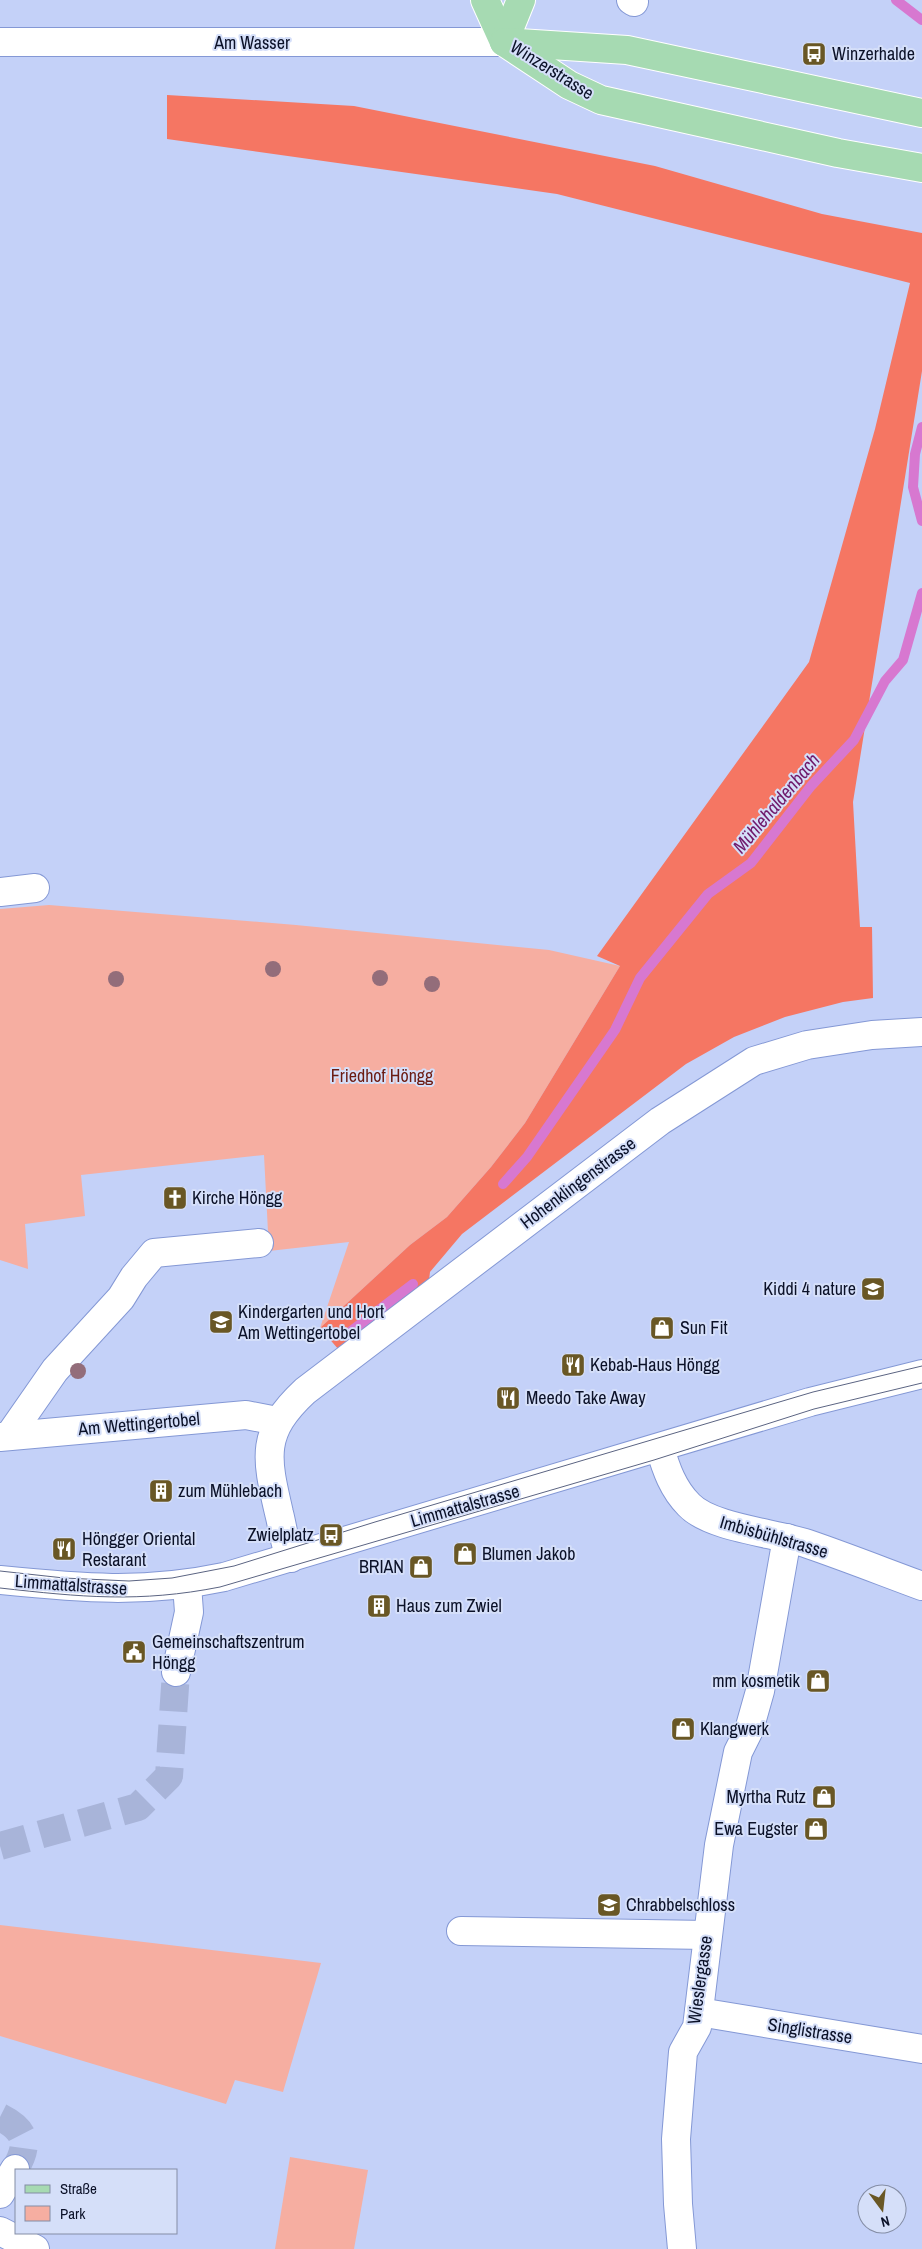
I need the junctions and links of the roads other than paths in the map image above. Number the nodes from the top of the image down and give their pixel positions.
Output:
1 (485, 0) edge
2 (521, 0) edge
3 (0, 42) edge
4 (504, 42) junction
5 (922, 113) edge
6 (922, 168) edge
7 (35, 888) dead end
8 (0, 892) edge
9 (922, 1032) edge
10 (260, 1243) dead end
11 (922, 1374) edge
12 (277, 1422) junction
13 (5, 1436) edge
14 (660, 1448) junction
15 (787, 1538) junction
16 (291, 1558) junction
17 (0, 1580) edge
18 (187, 1585) junction
19 (922, 1586) edge
20 (176, 1672) tunnel mouth
21 (461, 1931) dead end
22 (707, 1935) junction
23 (699, 2012) junction
24 (922, 2049) edge
25 (15, 2169) dead end
26 (0, 2194) edge
27 (0, 2231) edge
28 (35, 2249) edge
29 (682, 2249) edge

1 - 4 main road
2 - 4 main road
3 - 4 street, Am Wasser
4 - 5 main road, Winzerstrasse
4 - 6 main road, Winzerstrasse
7 - 8 street
9 - 12 street, Hohenklingenstrasse
10 - 13 street
11 - 14 street, Limmattalstrasse
12 - 13 street, Am Wettingertobel
12 - 16 street
14 - 15 street, Imbisbühlstrasse
14 - 16 street, Limmattalstrasse
15 - 19 street, Imbisbühlstrasse
15 - 22 street, Wieslergasse
16 - 18 street, Limmattalstrasse
17 - 18 street, Limmattalstrasse
18 - 20 street
21 - 22 street
22 - 23 street, Wieslergasse
23 - 24 street, Singlistrasse
23 - 29 street, Wieslergasse
25 - 26 street
27 - 28 street

